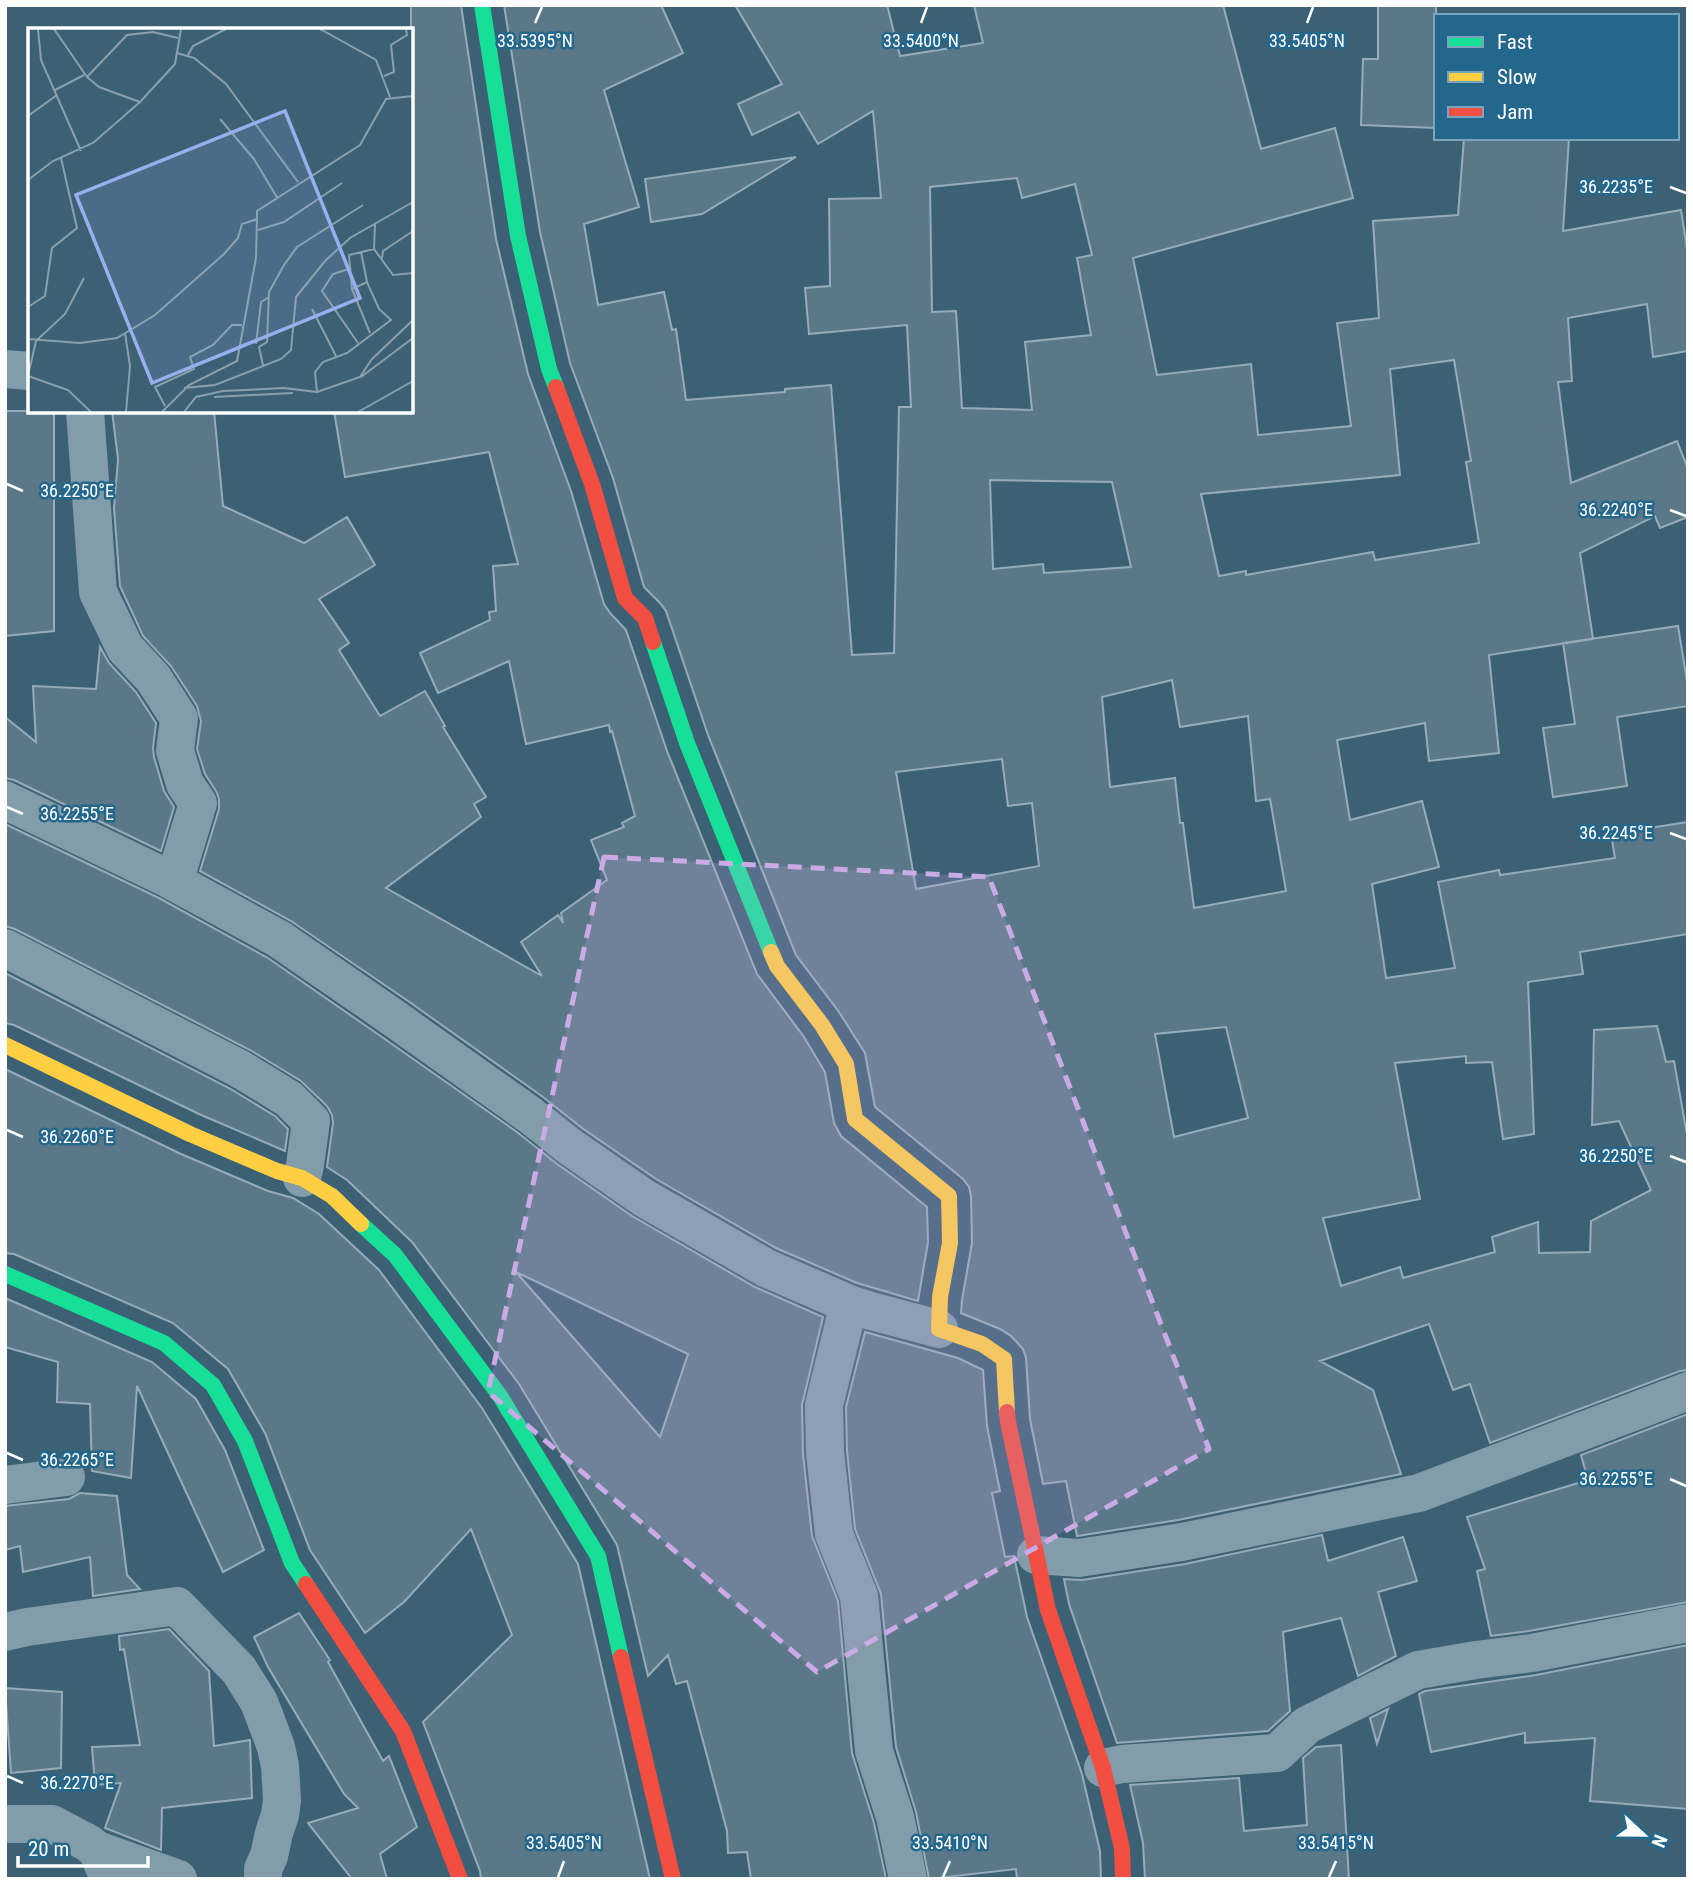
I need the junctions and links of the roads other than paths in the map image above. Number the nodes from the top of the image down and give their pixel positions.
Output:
1 (482, 5) edge
2 (5, 369) edge
3 (28, 371) edge
4 (85, 413) edge
5 (5, 800) edge
6 (169, 879) junction
7 (5, 947) edge
8 (5, 1045) edge
9 (302, 1178) junction
10 (5, 1274) edge
11 (849, 1304) junction
12 (939, 1329) junction
13 (1688, 1391) edge
14 (66, 1477) dead end
15 (5, 1485) edge
16 (1036, 1556) junction
17 (1688, 1623) edge
18 (5, 1632) edge
19 (1102, 1768) junction
20 (5, 1824) edge
21 (103, 1864) edge
22 (178, 1879) edge
23 (263, 1879) edge
24 (460, 1879) edge
25 (673, 1879) edge
26 (908, 1879) edge
27 (1123, 1879) edge

1 - 12 street
2 - 3 street
4 - 6 street
5 - 6 street
6 - 11 street
7 - 9 street
8 - 9 street
9 - 25 street
10 - 24 street
11 - 12 street
11 - 26 street
12 - 16 street
13 - 16 street
14 - 15 street
16 - 19 street
17 - 19 street
18 - 23 street
19 - 27 street
20 - 21 street
21 - 22 street

